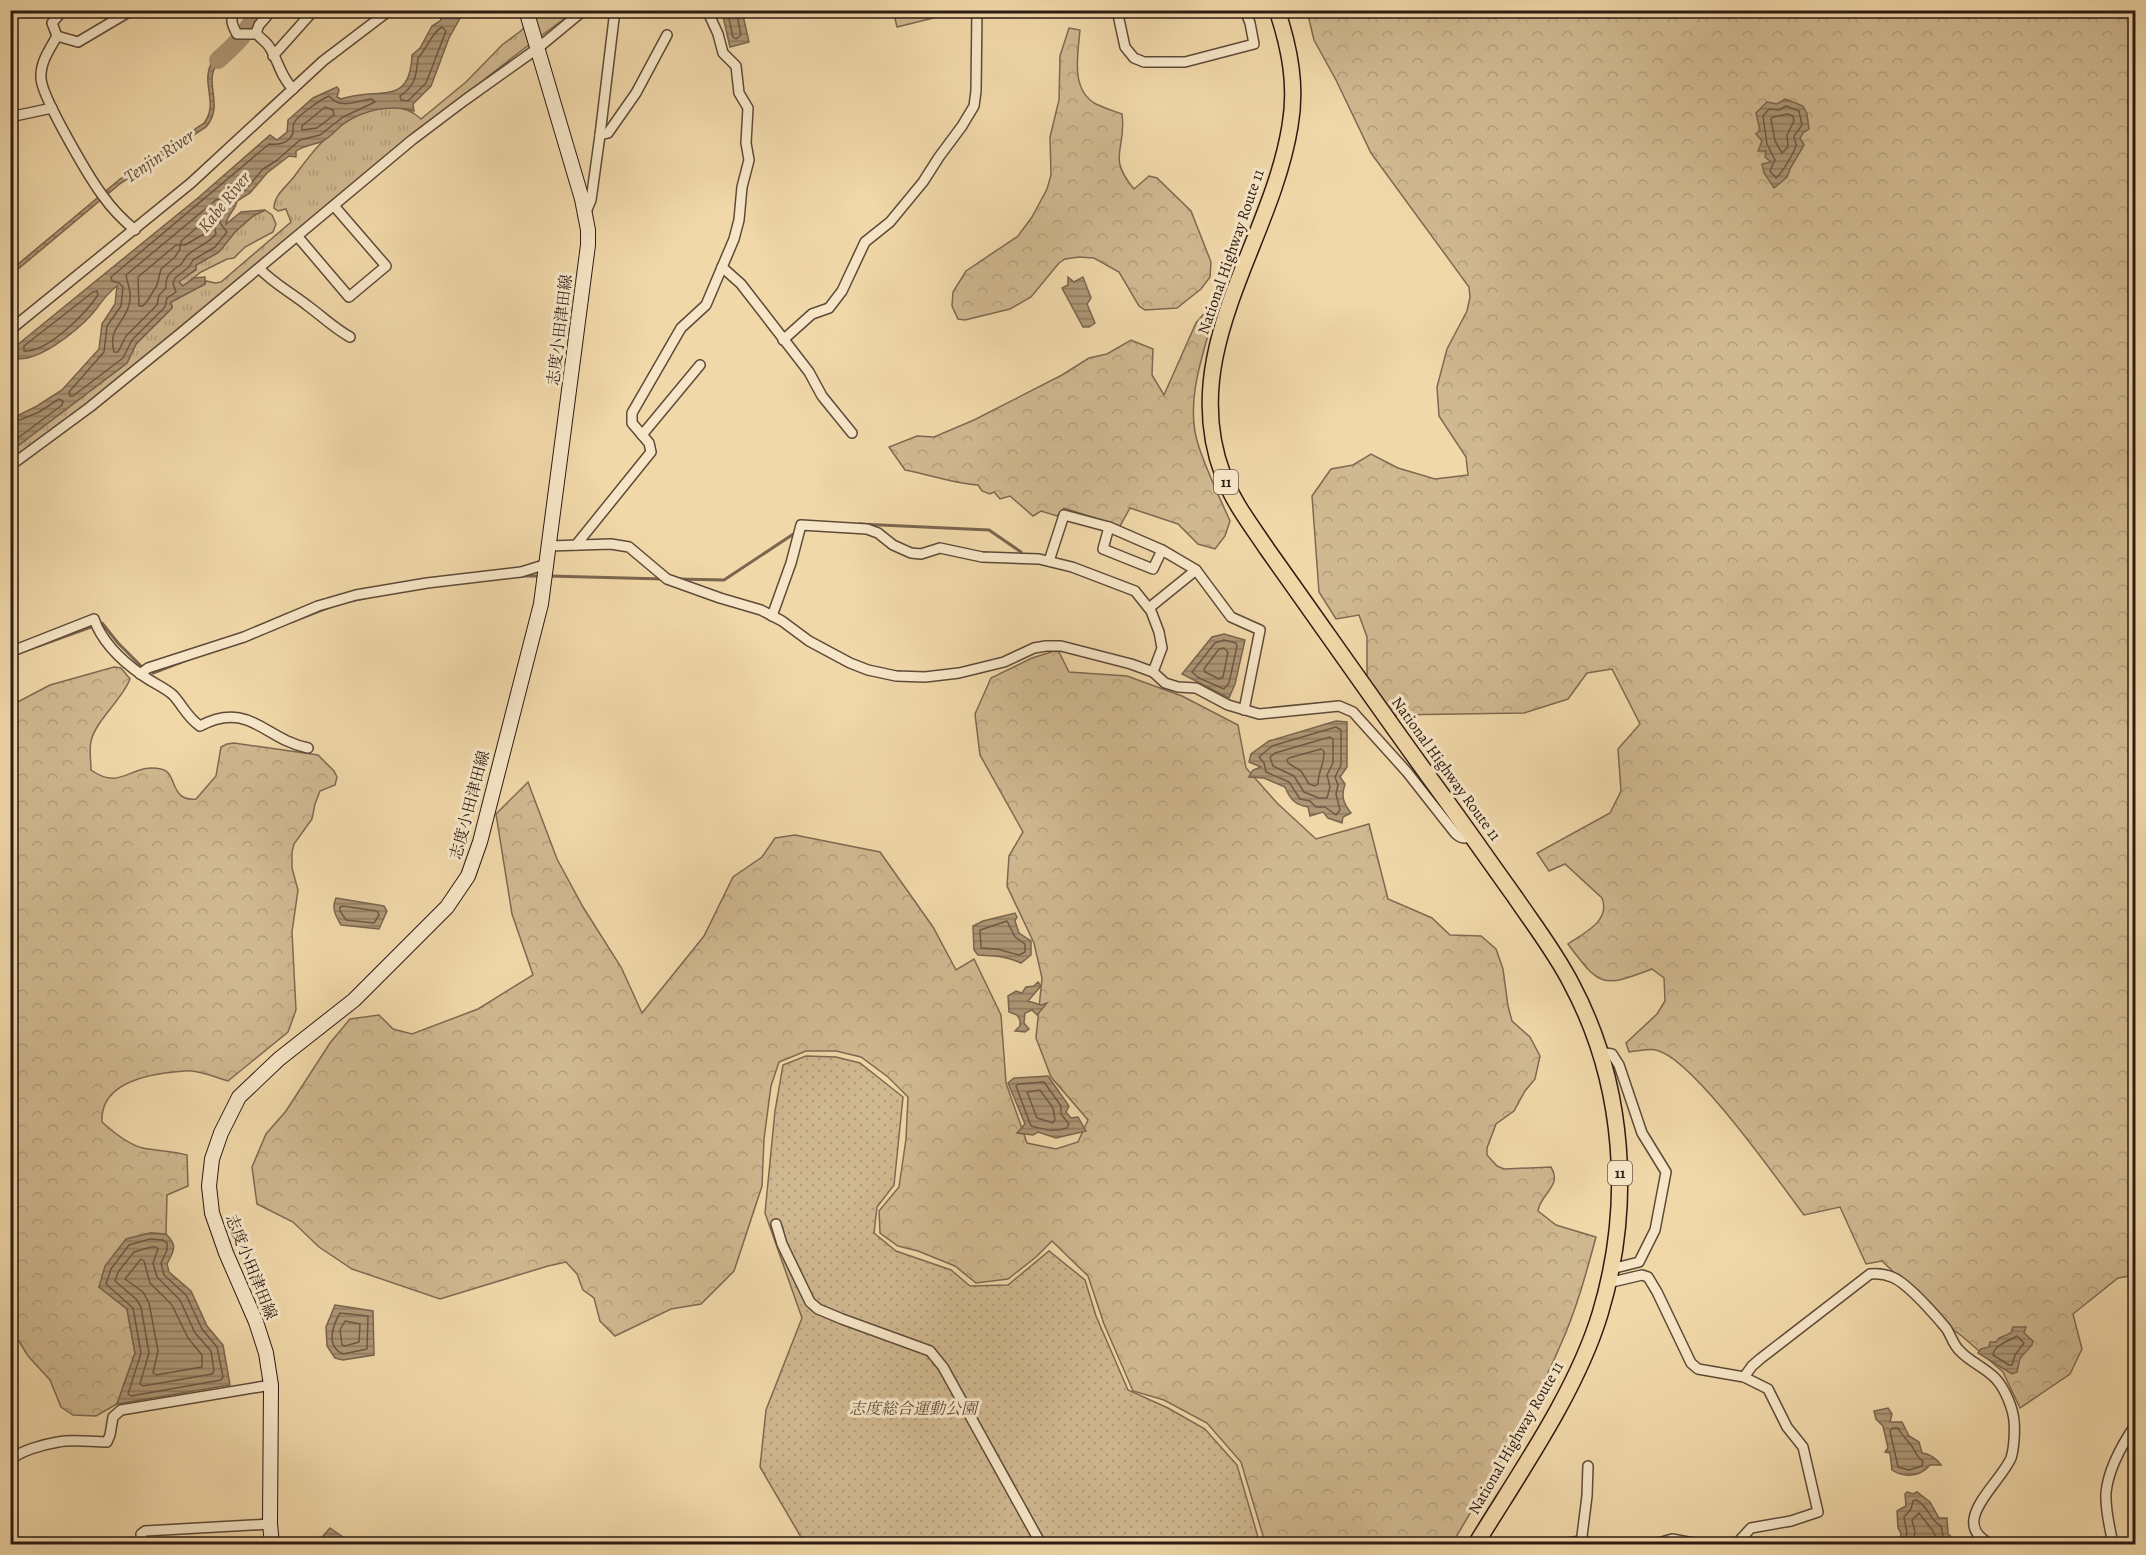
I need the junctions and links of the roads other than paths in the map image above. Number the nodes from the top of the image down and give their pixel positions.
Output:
1 (63, 10) edge
2 (132, 10) edge
3 (236, 10) edge
4 (272, 10) edge
5 (314, 10) edge
6 (390, 10) edge
7 (526, 10) edge
8 (584, 10) edge
9 (615, 10) edge
10 (707, 10) edge
11 (977, 10) edge
12 (1117, 10) edge
13 (1245, 10) edge
14 (1277, 10) edge
15 (253, 35) junction
16 (667, 35) dead end
17 (57, 36) junction
18 (537, 46) junction
19 (273, 56) junction
20 (293, 89) junction
21 (52, 108) junction
22 (10, 117) edge
23 (600, 135) junction
24 (335, 207) junction
25 (586, 214) junction
26 (135, 230) junction
27 (298, 237) junction
28 (722, 267) junction
29 (260, 269) junction
30 (10, 330) edge
31 (350, 337) dead end
32 (783, 340) junction
33 (700, 364) dead end
34 (852, 433) dead end
35 (642, 435) junction
36 (10, 466) edge
37 (1109, 527) junction
38 (549, 546) junction
39 (576, 546) junction
40 (1162, 550) junction
41 (1049, 561) junction
42 (547, 564) junction
43 (1196, 570) junction
44 (1149, 608) junction
45 (772, 616) junction
46 (10, 652) edge
47 (1153, 672) junction
48 (140, 674) junction
49 (1244, 710) junction
50 (308, 748) dead end
51 (1473, 836) junction
52 (1599, 1052) junction
53 (776, 1224) dead end
54 (1610, 1276) junction
55 (1744, 1377) junction
56 (271, 1385) junction
57 (2136, 1424) edge
58 (10, 1461) edge
59 (1588, 1466) dead end
60 (270, 1524) junction
61 (1581, 1543) edge
62 (142, 1545) edge
63 (272, 1545) edge
64 (1041, 1545) edge
65 (1476, 1545) edge
66 (1563, 1545) edge
67 (1655, 1545) edge
68 (1699, 1545) edge
69 (1732, 1545) edge
70 (1991, 1545) edge
71 (2113, 1545) edge

1 - 17 street
2 - 17 street
3 - 15 street
4 - 15 street
5 - 19 street
6 - 20 street
7 - 18 main road, 志度小田津田線
8 - 18 street
9 - 23 street
10 - 28 street
11 - 32 street
12 - 13 street
14 - 51 highway, National Highway Route 11 / 11
15 - 19 street
16 - 23 street
17 - 21 street
18 - 24 street
18 - 25 main road, 志度小田津田線
19 - 20 street
20 - 26 street
21 - 22 street
21 - 26 street
23 - 25 street
24 - 27 street
24 - 27 street
25 - 38 main road, 志度小田津田線
26 - 30 street
27 - 29 street
28 - 32 street
28 - 35 street
29 - 31 street
29 - 36 street
32 - 34 street
33 - 35 street
35 - 39 street
37 - 40 street
37 - 40 street
37 - 41 street
38 - 39 street
38 - 42 main road, 志度小田津田線
39 - 45 street
40 - 43 street
41 - 44 street
41 - 45 street
42 - 48 street
42 - 56 main road, 志度小田津田線
43 - 44 street
43 - 49 street
44 - 47 street
45 - 47 street
46 - 48 street
47 - 49 street
48 - 50 street
49 - 51 street
51 - 52 highway, National Highway Route 11 / 11
52 - 54 highway, National Highway Route 11 / 11
52 - 54 street
53 - 64 street
54 - 55 street
54 - 65 highway, National Highway Route 11 / 11
55 - 69 street
55 - 70 street
56 - 58 street
56 - 60 main road, 志度小田津田線
57 - 71 street
59 - 61 street
60 - 62 street
60 - 63 main road, 志度小田津田線
61 - 66 street
67 - 68 street

